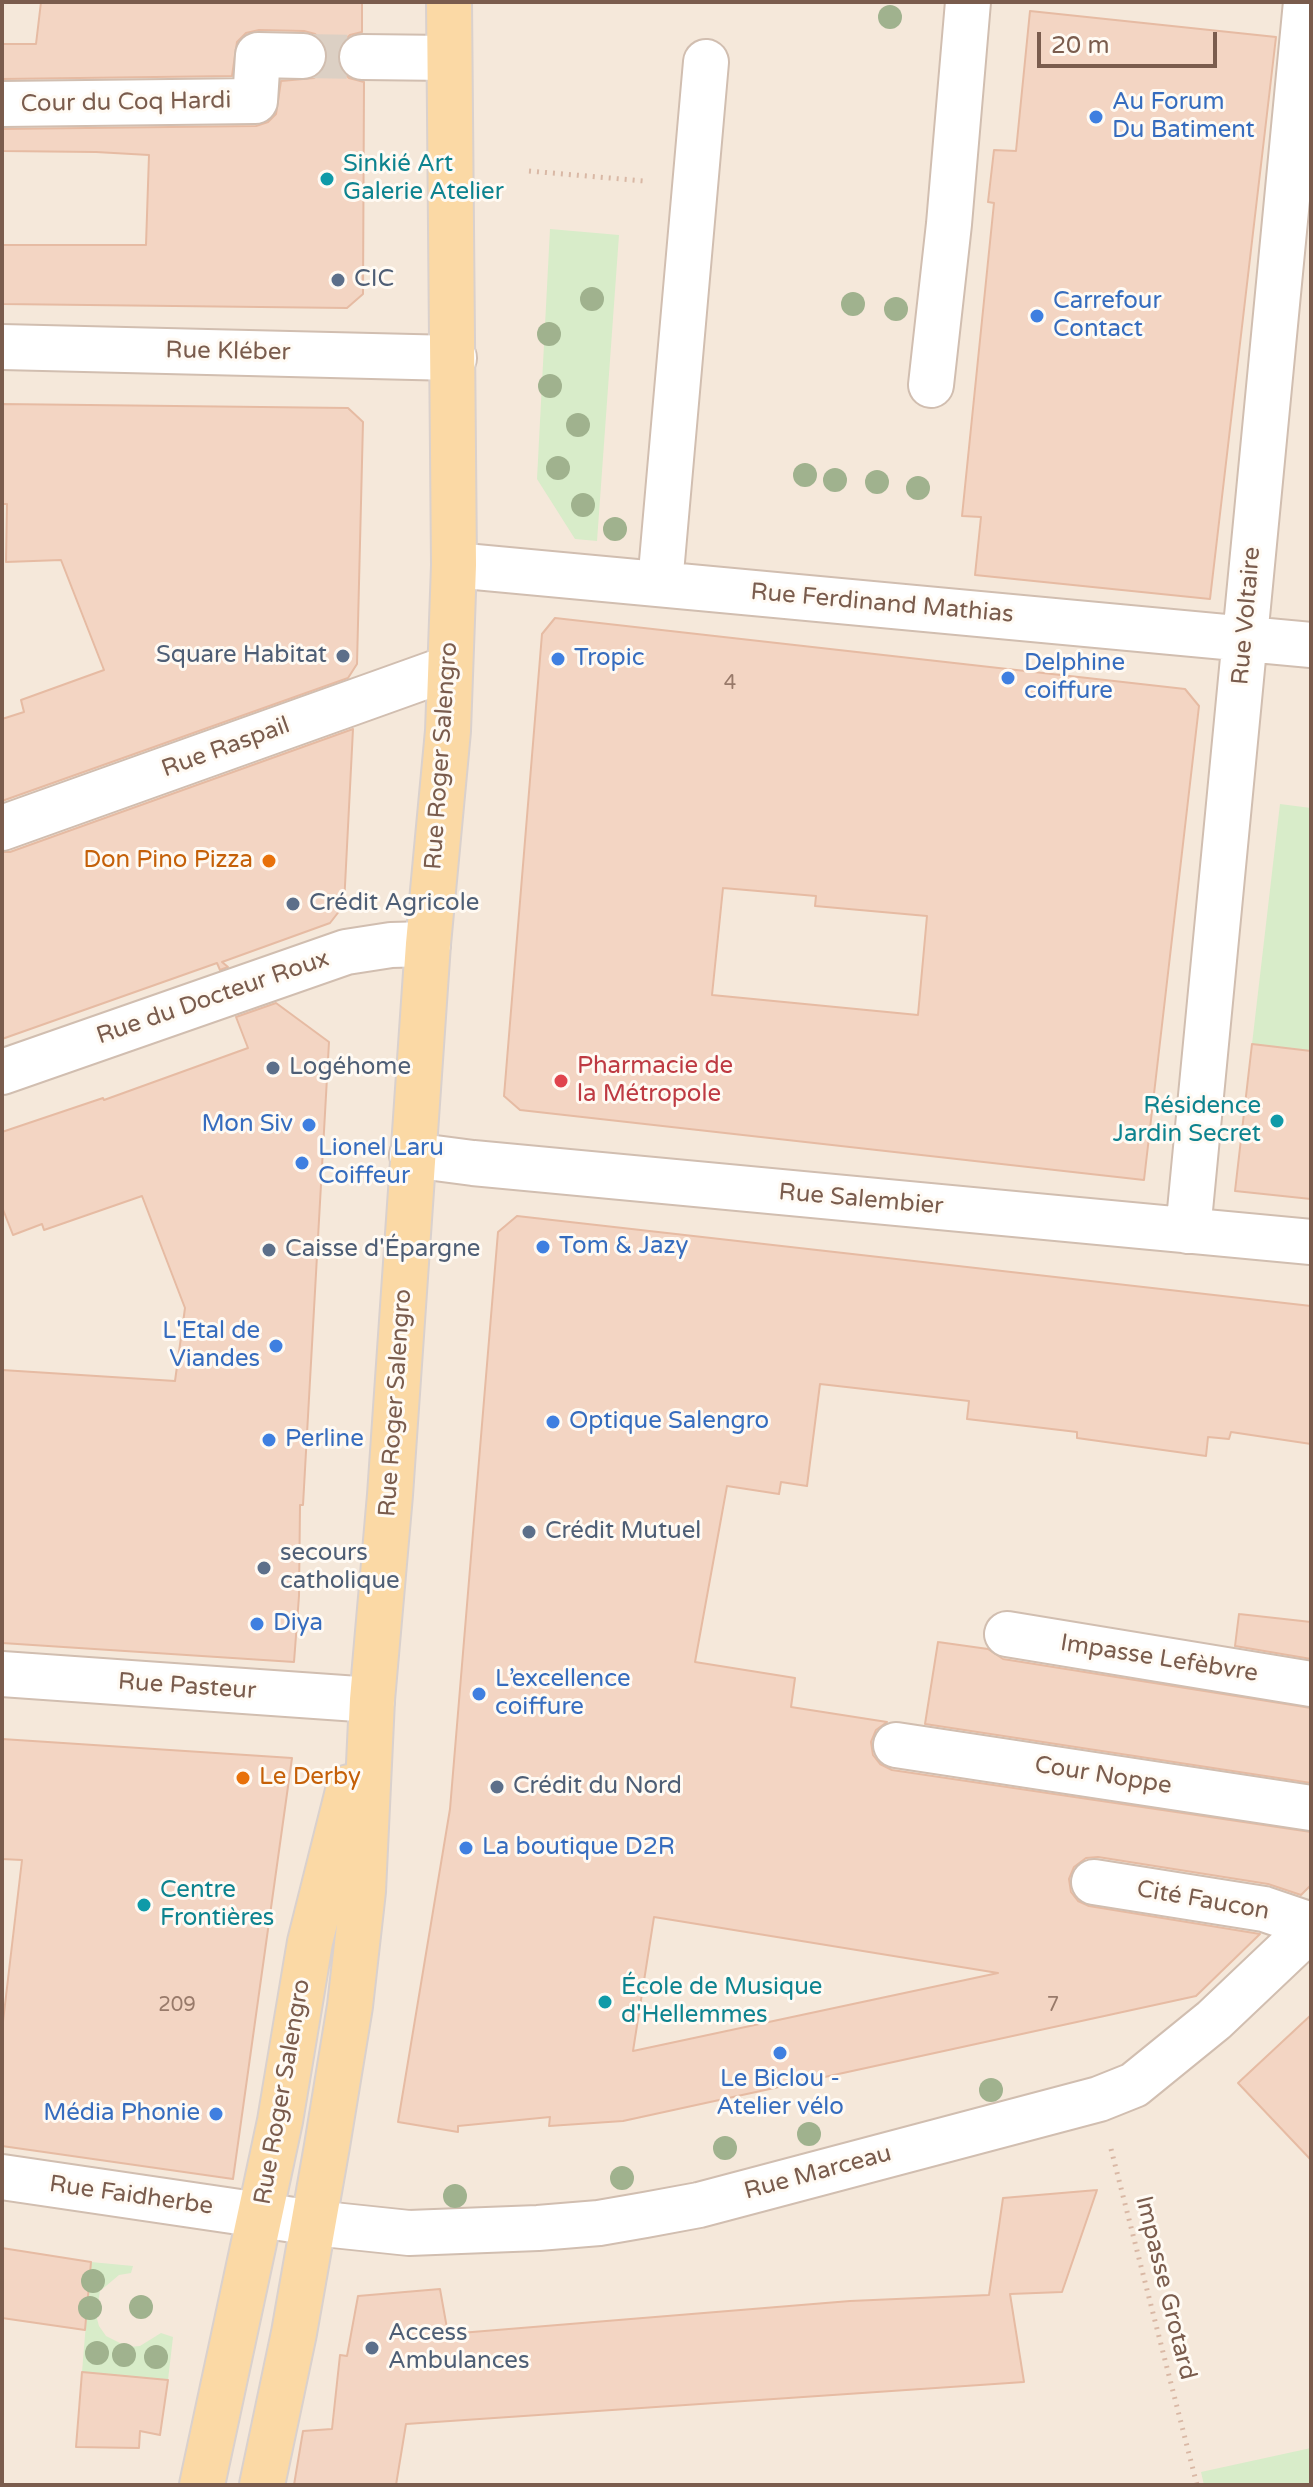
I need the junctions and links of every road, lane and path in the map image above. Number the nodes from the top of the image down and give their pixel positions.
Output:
1 (449, 2) edge
2 (968, 2) edge
3 (1306, 2) edge
4 (303, 56) tunnel mouth
5 (362, 57) tunnel mouth
6 (449, 58) junction
7 (706, 62) dead end
8 (2, 104) edge
9 (529, 171) dead end
10 (695, 186) junction
11 (2, 347) edge
12 (454, 358) junction
13 (931, 385) dead end
14 (454, 565) junction
15 (660, 584) junction
16 (1245, 638) junction
17 (1311, 645) edge
18 (449, 668) junction
19 (2, 828) edge
20 (428, 944) junction
21 (2, 1072) edge
22 (412, 1155) junction
23 (1188, 1231) junction
24 (1311, 1242) edge
25 (1007, 1634) dead end
26 (2, 1674) edge
27 (1311, 1684) edge
28 (372, 1700) junction
29 (896, 1745) dead end
30 (1311, 1808) edge
31 (1094, 1882) dead end
32 (1311, 1926) edge
33 (1099, 2099) junction
34 (2, 2177) edge
35 (260, 2215) junction
36 (314, 2223) junction
37 (202, 2485) edge
38 (262, 2485) edge
39 (1197, 2485) edge

1 - 6 main road, Rue Roger Salengro
2 - 13 street
3 - 16 street, Rue Voltaire
4 - 8 street, Cour du Coq Hardi
5 - 6 street
6 - 12 main road, Rue Roger Salengro
7 - 10 street
9 - 10 path
10 - 15 street
11 - 12 street, Rue Kléber
12 - 14 main road, Rue Roger Salengro
14 - 15 street, Rue Ferdinand Mathias
14 - 18 main road, Rue Roger Salengro
15 - 16 street, Rue Ferdinand Mathias
16 - 17 street, Rue Ferdinand Mathias
16 - 23 street, Rue Voltaire
18 - 19 street, Rue Raspail
18 - 20 main road, Rue Roger Salengro
20 - 21 street, Rue du Docteur Roux
20 - 22 main road, Rue Roger Salengro
22 - 23 street, Rue Salembier
22 - 28 main road, Rue Roger Salengro
23 - 24 street, Rue Salembier
25 - 27 street, Impasse Lefèbvre
26 - 28 street, Rue Pasteur
28 - 35 main road, Rue Roger Salengro
28 - 36 main road, Rue Roger Salengro
29 - 30 street, Cour Noppe
31 - 32 street, Cité Faucon
32 - 33 street, Rue Marceau
33 - 36 street, Rue Marceau
33 - 39 path, Impasse Grotard
34 - 35 street, Rue Faidherbe
35 - 36 street, Rue Marceau
35 - 37 main road, Rue Roger Salengro
36 - 38 main road, Rue Roger Salengro

